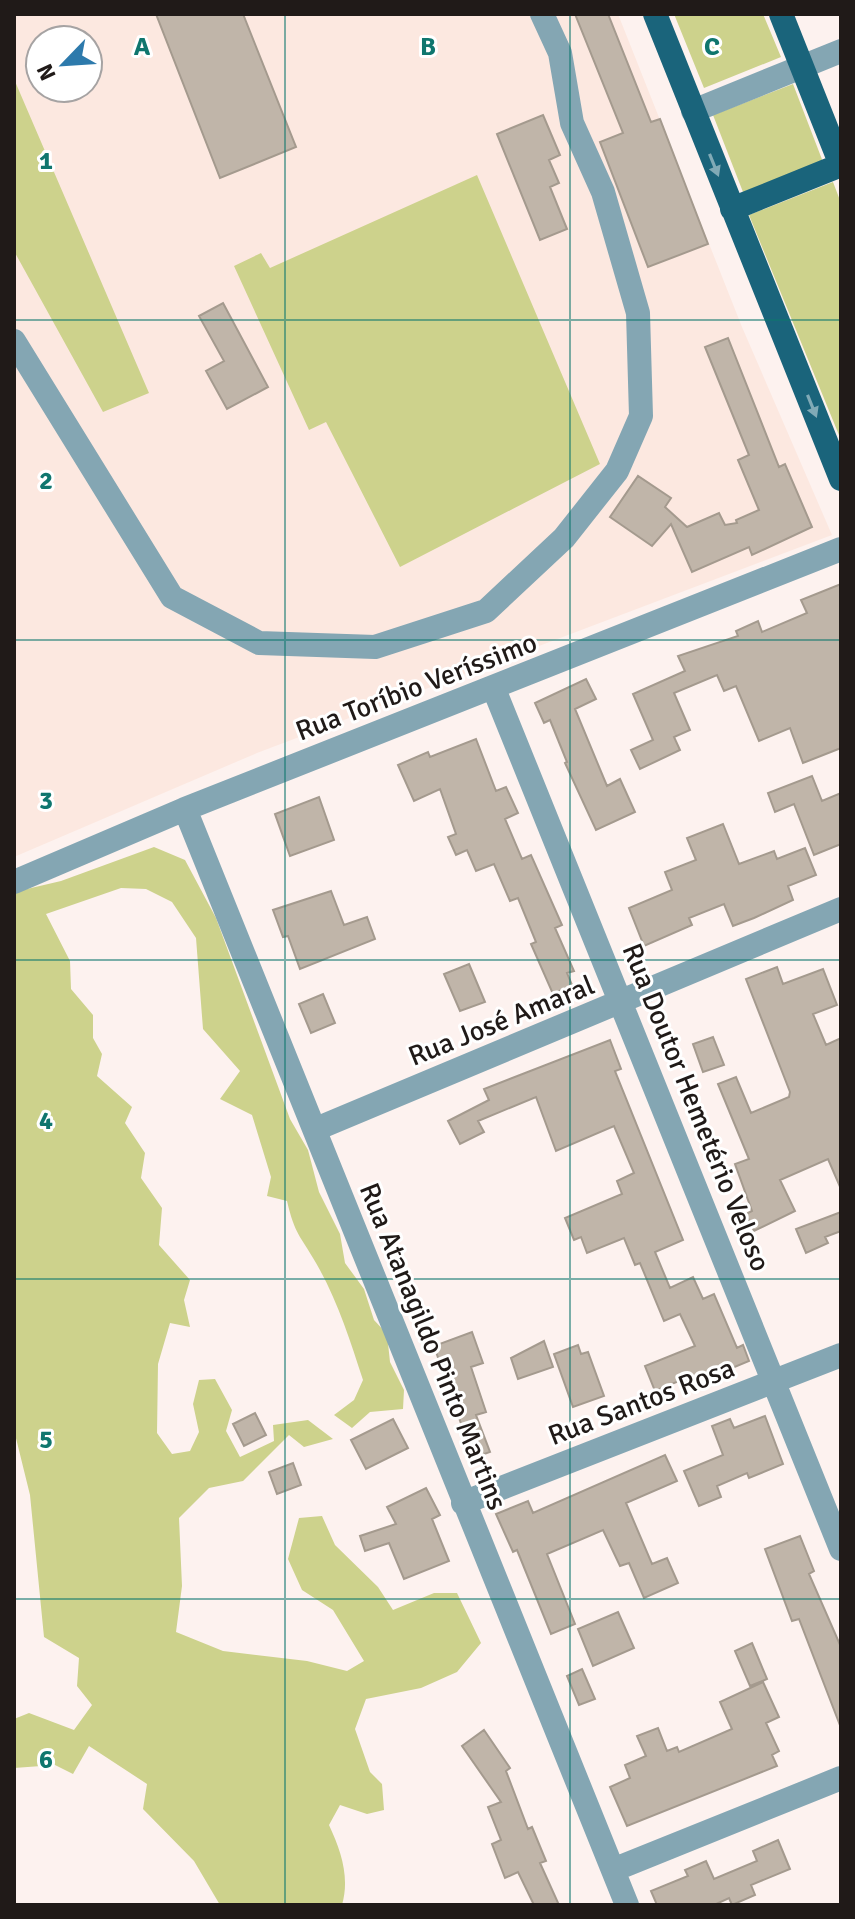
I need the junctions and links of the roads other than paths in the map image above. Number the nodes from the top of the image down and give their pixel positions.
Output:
1 (542, 14) edge
2 (655, 14) edge
3 (781, 14) edge
4 (841, 51) edge
5 (802, 66) junction
6 (693, 111) junction
7 (841, 165) edge
8 (732, 209) junction
9 (14, 341) edge
10 (24, 380) edge
11 (841, 479) edge
12 (841, 549) edge
13 (494, 689) junction
14 (185, 809) junction
15 (14, 882) edge
16 (841, 909) edge
17 (623, 1002) junction
18 (316, 1129) junction
19 (841, 1355) edge
20 (776, 1381) junction
21 (463, 1503) junction
22 (841, 1549) edge
23 (841, 1778) edge
24 (613, 1870) junction
25 (627, 1905) edge

1 - 10 street
2 - 6 main road
3 - 5 main road
4 - 5 street
5 - 6 street
5 - 7 main road
6 -> 8 main road
7 - 8 main road
8 -> 11 main road
9 - 10 street
12 - 13 street, Rua Toríbio Veríssimo
13 - 14 street, Rua Toríbio Veríssimo
13 - 17 street, Rua Doutor Hemetério Veloso
14 - 15 street, Rua Toríbio Veríssimo
14 - 18 street, Rua Atanagildo Pinto Martins
16 - 17 street, Rua José Amaral
17 - 18 street, Rua José Amaral
17 - 20 street, Rua Doutor Hemetério Veloso
18 - 21 street, Rua Atanagildo Pinto Martins
19 - 20 street, Rua Santos Rosa
20 - 21 street, Rua Santos Rosa
20 - 22 street, Rua Doutor Hemetério Veloso
21 - 24 street, Rua Atanagildo Pinto Martins
23 - 24 street
24 - 25 street, Rua Atanagildo Pinto Martins

